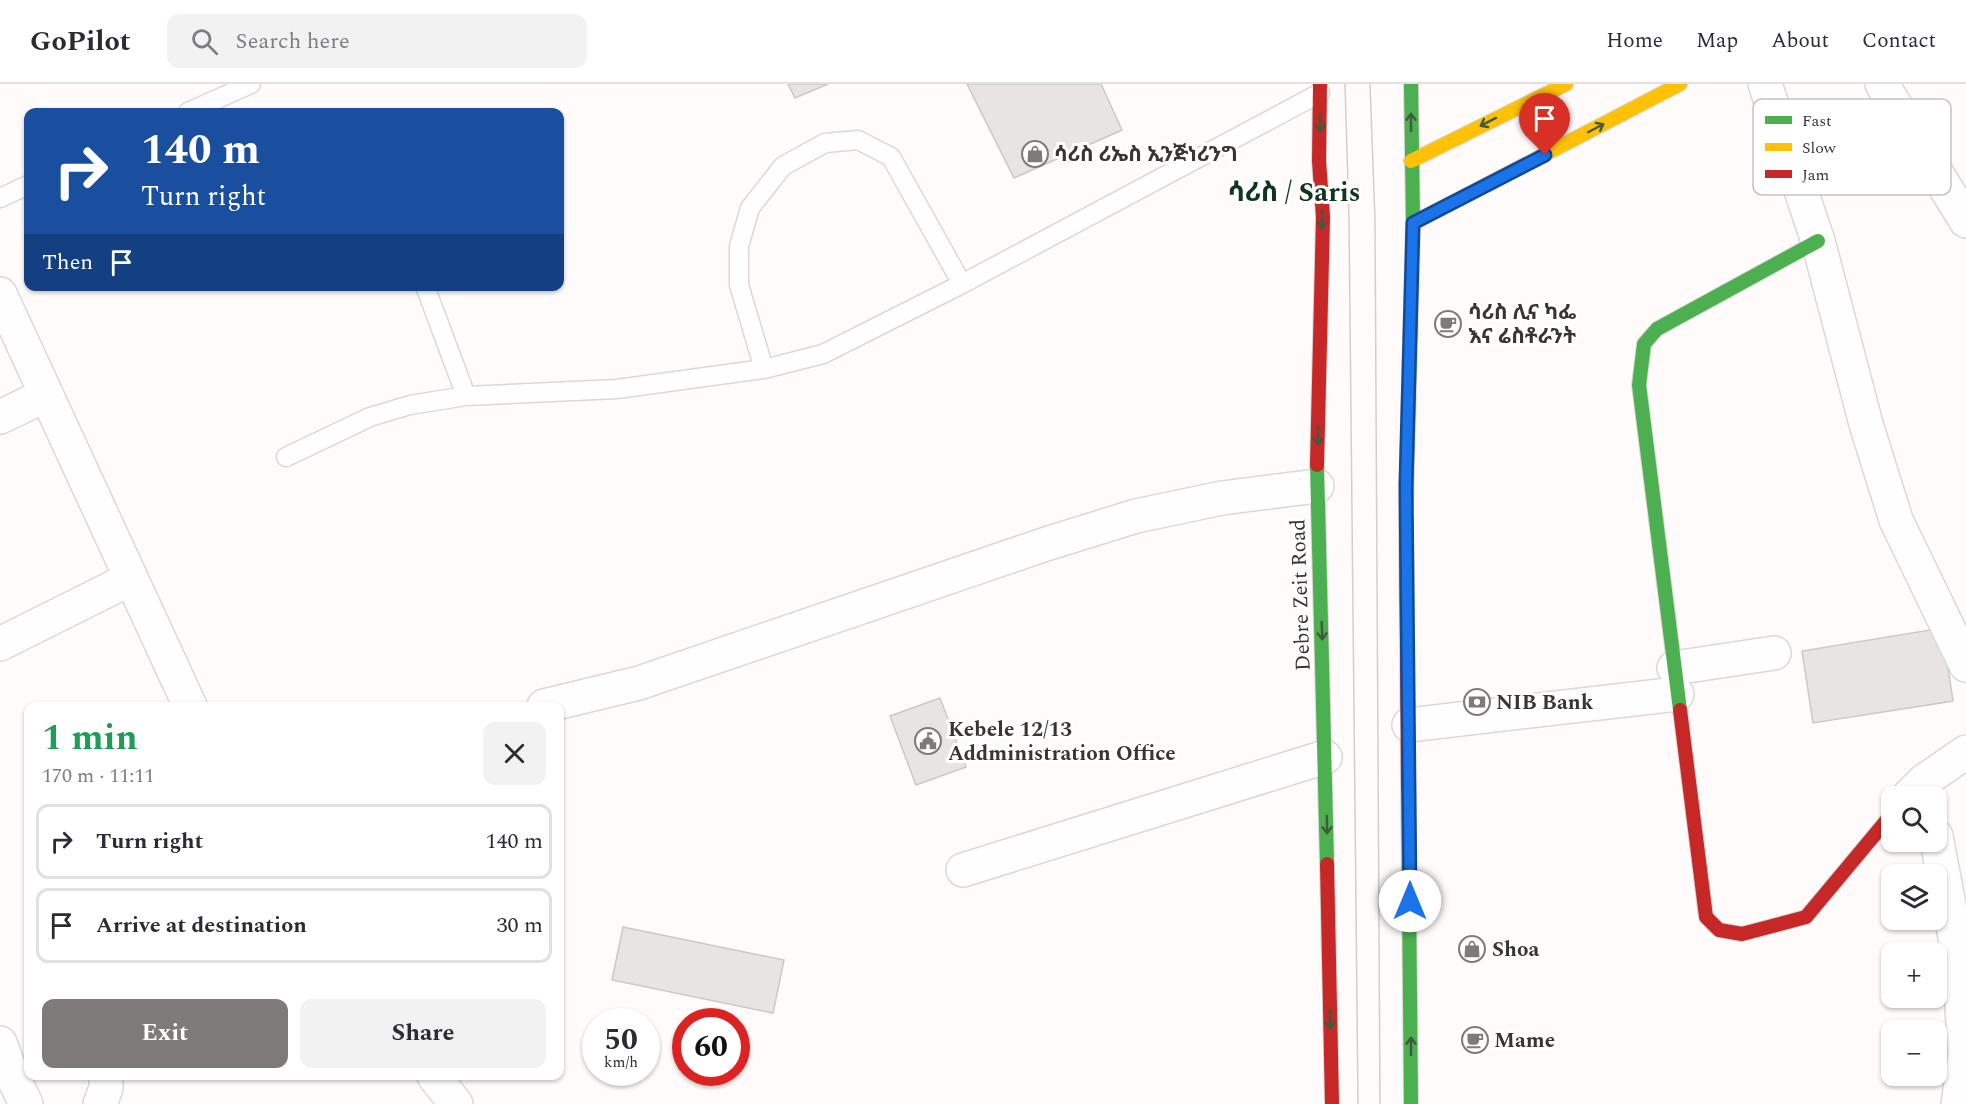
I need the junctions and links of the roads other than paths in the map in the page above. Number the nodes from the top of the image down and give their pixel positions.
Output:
1 (251, 84) edge
2 (1411, 84) edge
3 (1566, 84) edge
4 (1680, 84) edge
5 (1765, 84) edge
6 (1882, 84) edge
7 (1320, 88) edge
8 (1770, 99) edge
9 (1891, 99) edge
10 (197, 108) edge
11 (1411, 161) junction
12 (24, 187) edge
13 (1802, 195) edge
14 (1950, 195) edge
15 (0, 198) edge
16 (1966, 221) edge
17 (1413, 223) junction
18 (1818, 241) junction
19 (962, 284) junction
20 (426, 291) edge
21 (0, 294) edge
22 (764, 369) junction
23 (46, 395) junction
24 (466, 396) junction
25 (0, 417) edge
26 (286, 457) dead end
27 (1317, 486) junction
28 (130, 579) junction
29 (0, 644) edge
30 (1774, 653) dead end
31 (1966, 665) edge
32 (1676, 681) junction
33 (188, 702) edge
34 (561, 702) edge
35 (1409, 725) junction
36 (1966, 752) edge
37 (1325, 757) junction
38 (1926, 786) edge
39 (1881, 827) edge
40 (1939, 852) edge
41 (963, 870) dead end
42 (0, 1043) edge
43 (106, 1080) edge
44 (437, 1080) edge
45 (26, 1104) edge
46 (100, 1104) edge
47 (456, 1104) edge
48 (1332, 1104) edge
49 (1412, 1104) edge
50 (1958, 1104) edge

1 - 10 lane
11 -> 2 main road
3 -> 11 main road
17 -> 4 main road
5 - 8 street
6 - 9 street
7 - 19 lane
7 -> 27 main road, Debre Zeit Road
11 - 17 main road
12 - 15 lane
13 - 18 street
14 - 16 street
17 - 35 main road
18 - 31 street
18 - 32 main road
19 - 22 lane
19 - 22 lane
20 - 24 lane
21 - 23 street
22 - 24 lane
23 - 25 street
23 - 28 street
24 - 26 lane
27 - 34 street
27 -> 37 main road, Debre Zeit Road
28 - 29 street
28 - 33 street
30 - 32 street
32 - 35 street
32 - 39 main road
49 -> 35 main road
36 - 38 street
37 - 41 street
37 -> 48 main road, Debre Zeit Road
40 - 50 street
42 - 45 street
43 - 46 street
44 - 47 street

